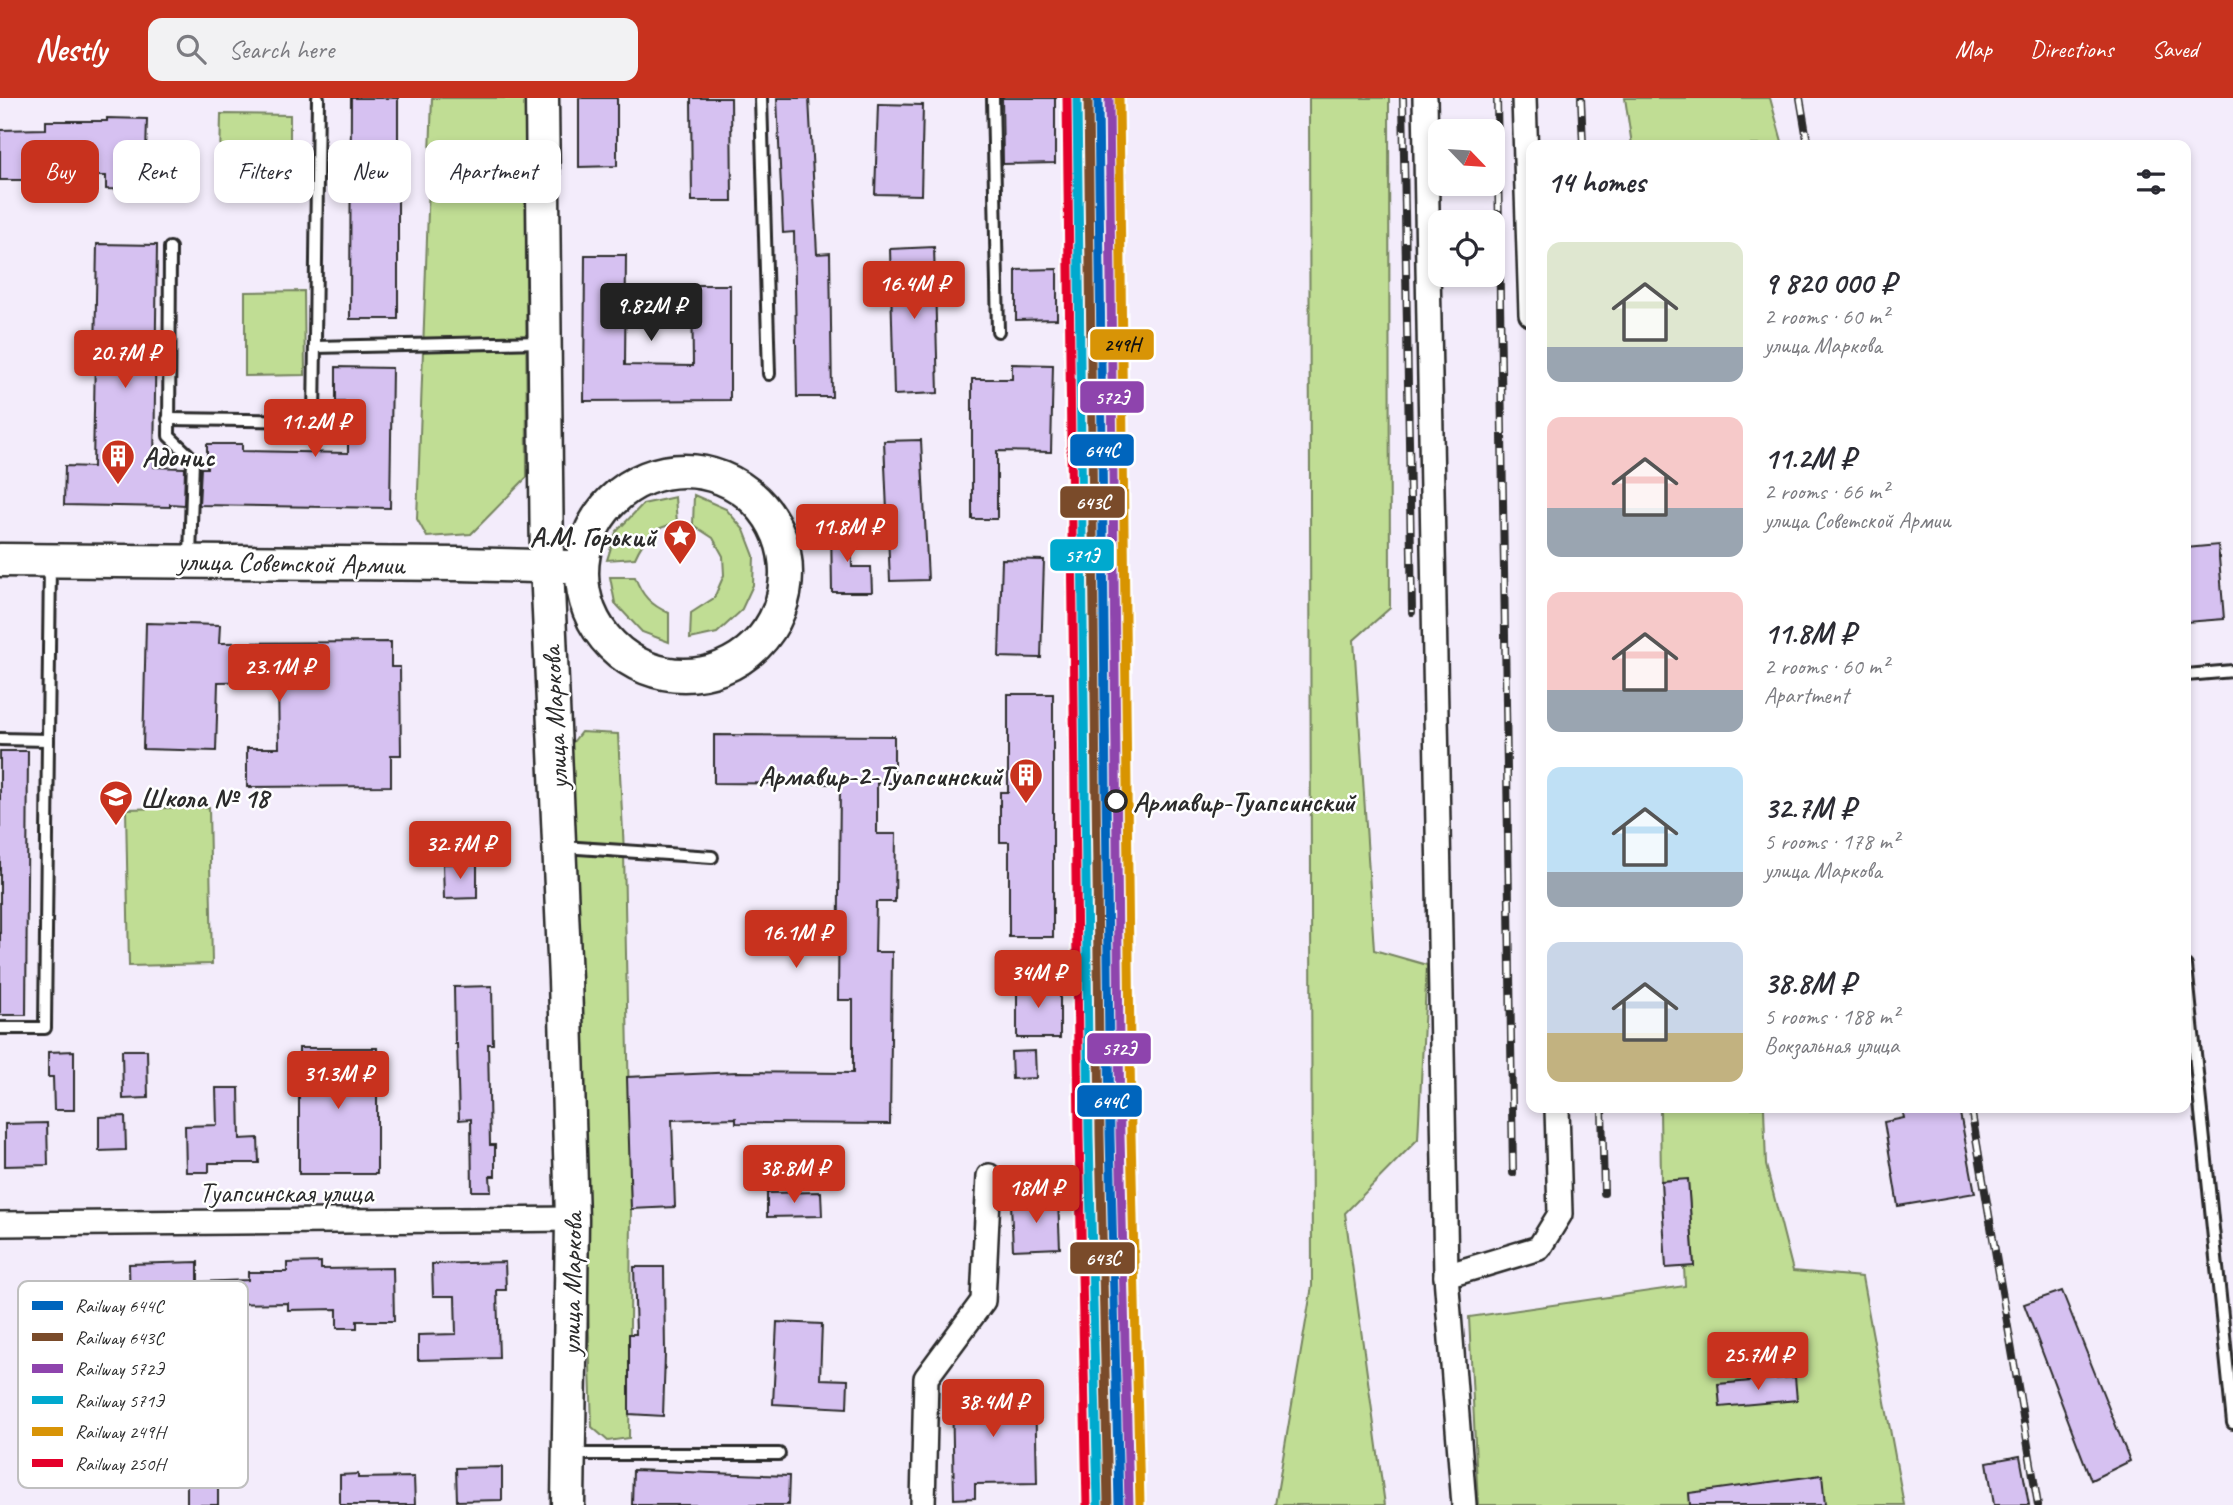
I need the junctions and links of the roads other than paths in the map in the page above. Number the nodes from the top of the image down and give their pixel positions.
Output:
1 (318, 98) edge
2 (542, 98) edge
3 (761, 98) edge
4 (993, 98) edge
5 (1425, 98) edge
6 (1524, 98) edge
7 (1526, 160) edge
8 (170, 248) dead end
9 (998, 331) dead end
10 (545, 341) junction
11 (315, 347) junction
12 (769, 374) dead end
13 (168, 419) junction
14 (0, 560) edge
15 (50, 561) junction
16 (190, 561) junction
17 (547, 566) junction
18 (582, 568) junction
19 (2233, 671) edge
20 (2191, 675) edge
21 (0, 739) edge
22 (48, 740) junction
23 (560, 846) junction
24 (712, 857) dead end
25 (2191, 1016) edge
26 (0, 1028) edge
27 (1557, 1113) edge
28 (989, 1176) dead end
29 (572, 1219) junction
30 (0, 1224) edge
31 (1446, 1276) junction
32 (2233, 1423) edge
33 (569, 1454) junction
34 (779, 1454) dead end
35 (568, 1505) edge
36 (923, 1505) edge
37 (1464, 1505) edge

1 - 11 lane
2 - 10 main road, улица Маркова
3 - 12 lane
4 - 9 lane
5 - 31 street
6 - 7 street
8 - 13 lane
10 - 11 lane
10 - 17 main road, улица Маркова
11 - 13 lane
13 - 16 lane
14 - 15 main road, улица Советской Армии
15 - 16 main road, улица Советской Армии
15 - 22 lane
16 - 17 main road, улица Советской Армии
17 - 18 main road, улица Советской Армии
17 - 23 main road, улица Маркова
18 - 18 main road
19 - 20 lane
21 - 22 lane
22 - 26 lane
23 - 24 lane
23 - 29 main road, улица Маркова
25 - 32 lane
27 - 31 street
28 - 36 street
29 - 30 street, Туапсинская улица
29 - 33 main road, улица Маркова
31 - 37 street
33 - 34 lane
33 - 35 main road, улица Маркова

